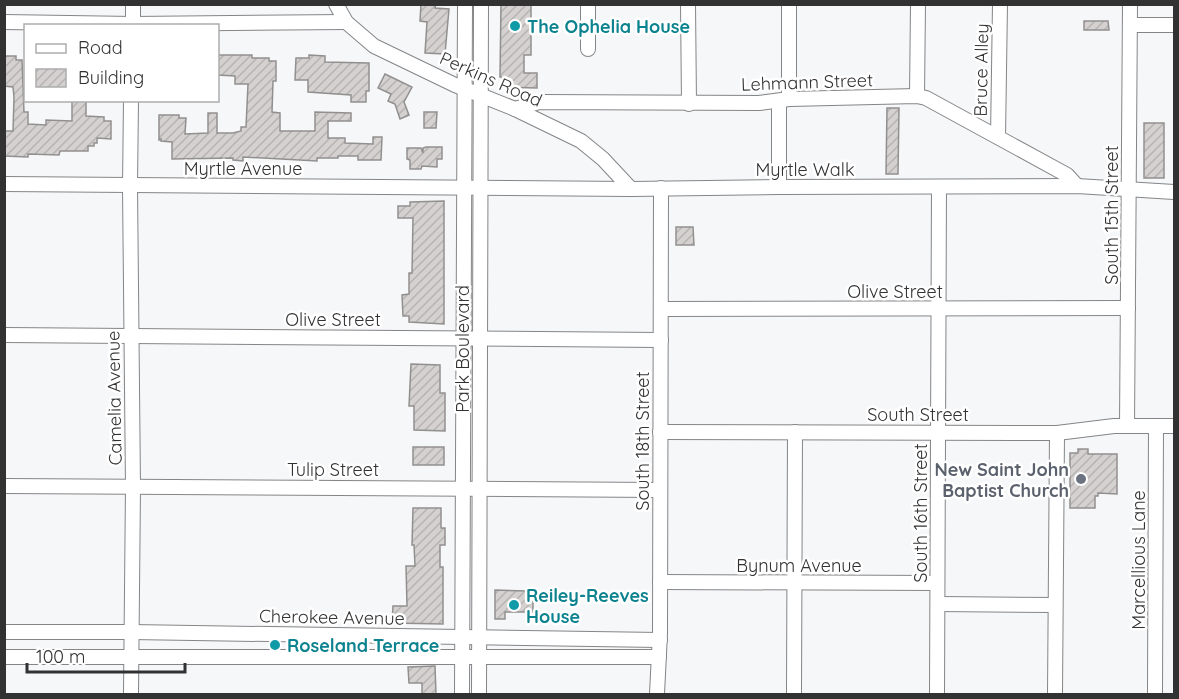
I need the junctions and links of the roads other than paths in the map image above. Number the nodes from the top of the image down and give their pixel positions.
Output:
1 (133, 4) edge
2 (336, 4) edge
3 (465, 4) edge
4 (482, 4) edge
5 (588, 4) edge
6 (688, 4) edge
7 (789, 4) edge
8 (918, 4) edge
9 (1000, 4) edge
10 (1130, 4) edge
11 (4, 22) edge
12 (346, 22) junction
13 (90, 24) edge
14 (133, 24) edge
15 (204, 24) edge
16 (1130, 25) junction
17 (1174, 26) edge
18 (588, 49) dead end
19 (465, 89) junction
20 (482, 96) junction
21 (917, 96) junction
22 (784, 100) junction
23 (131, 102) edge
24 (689, 104) junction
25 (515, 109) junction
26 (998, 136) junction
27 (4, 184) edge
28 (130, 186) junction
29 (1077, 186) junction
30 (464, 187) junction
31 (481, 187) junction
32 (779, 187) junction
33 (939, 187) junction
34 (661, 188) junction
35 (631, 189) junction
36 (1129, 190) junction
37 (1174, 192) edge
38 (1128, 308) junction
39 (661, 309) junction
40 (938, 309) junction
41 (4, 335) edge
42 (132, 336) junction
43 (463, 338) junction
44 (480, 338) junction
45 (660, 340) junction
46 (1127, 426) junction
47 (1156, 426) junction
48 (1174, 426) edge
49 (660, 432) junction
50 (795, 432) junction
51 (938, 432) junction
52 (1057, 433) junction
53 (4, 486) edge
54 (133, 487) junction
55 (463, 489) junction
56 (480, 490) junction
57 (660, 490) junction
58 (660, 582) junction
59 (795, 584) junction
60 (937, 584) junction
61 (938, 604) junction
62 (1054, 605) junction
63 (4, 632) edge
64 (131, 632) junction
65 (462, 637) junction
66 (479, 638) junction
67 (660, 640) junction
68 (4, 657) edge
69 (131, 657) junction
70 (462, 657) junction
71 (479, 657) junction
72 (659, 657) junction
73 (131, 694) edge
74 (462, 694) edge
75 (479, 694) edge
76 (657, 694) edge
77 (794, 694) edge
78 (937, 694) edge
79 (1055, 694) edge
80 (1155, 694) edge

1 - 14 street
2 - 12 street, Perkins Road
3 - 19 street
4 - 20 street, Park Boulevard
5 - 18 street
6 - 24 street
7 - 22 street
8 - 21 street
9 - 26 street, Bruce Alley
10 - 16 street, South 15th Street
11 - 13 street
12 - 15 street
12 - 19 street, Perkins Road
16 - 17 street
16 - 36 street, South 15th Street
19 - 20 street, Perkins Road
19 - 30 street
20 - 25 street, Perkins Road
20 - 31 street, Park Boulevard
21 - 22 street, Lehmann Street
21 - 26 street, Lehmann Street
22 - 24 street, Lehmann Street
22 - 32 street
23 - 28 street, Camelia Avenue
24 - 25 street, Lehmann Street
25 - 35 street, Perkins Road
26 - 29 street, Lehmann Street
27 - 28 street, Myrtle Avenue
28 - 30 street, Myrtle Avenue
28 - 42 street, Camelia Avenue
29 - 33 street, Myrtle Walk
29 - 36 street, Myrtle Walk
30 - 31 street, Myrtle Avenue
30 - 43 street
31 - 35 street, Myrtle Walk
31 - 44 street, Park Boulevard
32 - 33 street, Myrtle Walk
32 - 34 street, Myrtle Walk
33 - 40 street, South 16th Street
34 - 35 street, Myrtle Walk
34 - 39 street, South 18th Street
36 - 37 street, Myrtle Walk
36 - 38 street, South 15th Street
38 - 40 street, Olive Street
38 - 46 street, South 15th Street
39 - 40 street, Olive Street
39 - 45 street, South 18th Street
40 - 51 street, South 16th Street
41 - 42 street, Olive Street
42 - 43 street, Olive Street
42 - 54 street, Camelia Avenue
43 - 44 street, Olive Street
43 - 55 street
44 - 45 street, Olive Street
44 - 56 street, Park Boulevard
45 - 49 street, South 18th Street
46 - 47 street, South Street
46 - 52 street, South Street
47 - 48 street, South Street
47 - 80 street, Marcellious Lane
49 - 50 street, South Street
49 - 57 street, South 18th Street
50 - 51 street, South Street
50 - 59 street
51 - 52 street, South Street
51 - 60 street, South 16th Street
52 - 62 street
53 - 54 street, Tulip Street
54 - 55 street, Tulip Street
54 - 64 street, Camelia Avenue
55 - 56 street, Tulip Street
55 - 65 street
56 - 57 street, Tulip Street
56 - 66 street, Park Boulevard
57 - 58 street, South 18th Street
58 - 59 street, Bynum Avenue
58 - 67 street, South 18th Street
59 - 60 street, Bynum Avenue
59 - 77 street
60 - 61 street, South 16th Street
61 - 62 street
61 - 78 street, South 16th Street
62 - 79 street
63 - 64 street, Cherokee Avenue
64 - 65 street, Cherokee Avenue
64 - 69 street, Camelia Avenue
65 - 66 street, Cherokee Avenue
65 - 70 street
66 - 67 street, Cherokee Avenue
66 - 71 street, Park Boulevard
67 - 72 street, South 18th Street
68 - 69 street
69 - 70 street
69 - 73 street, Camelia Avenue
70 - 71 street
70 - 74 street
71 - 72 street
71 - 75 street, Park Boulevard
72 - 76 street, South 18th Street

